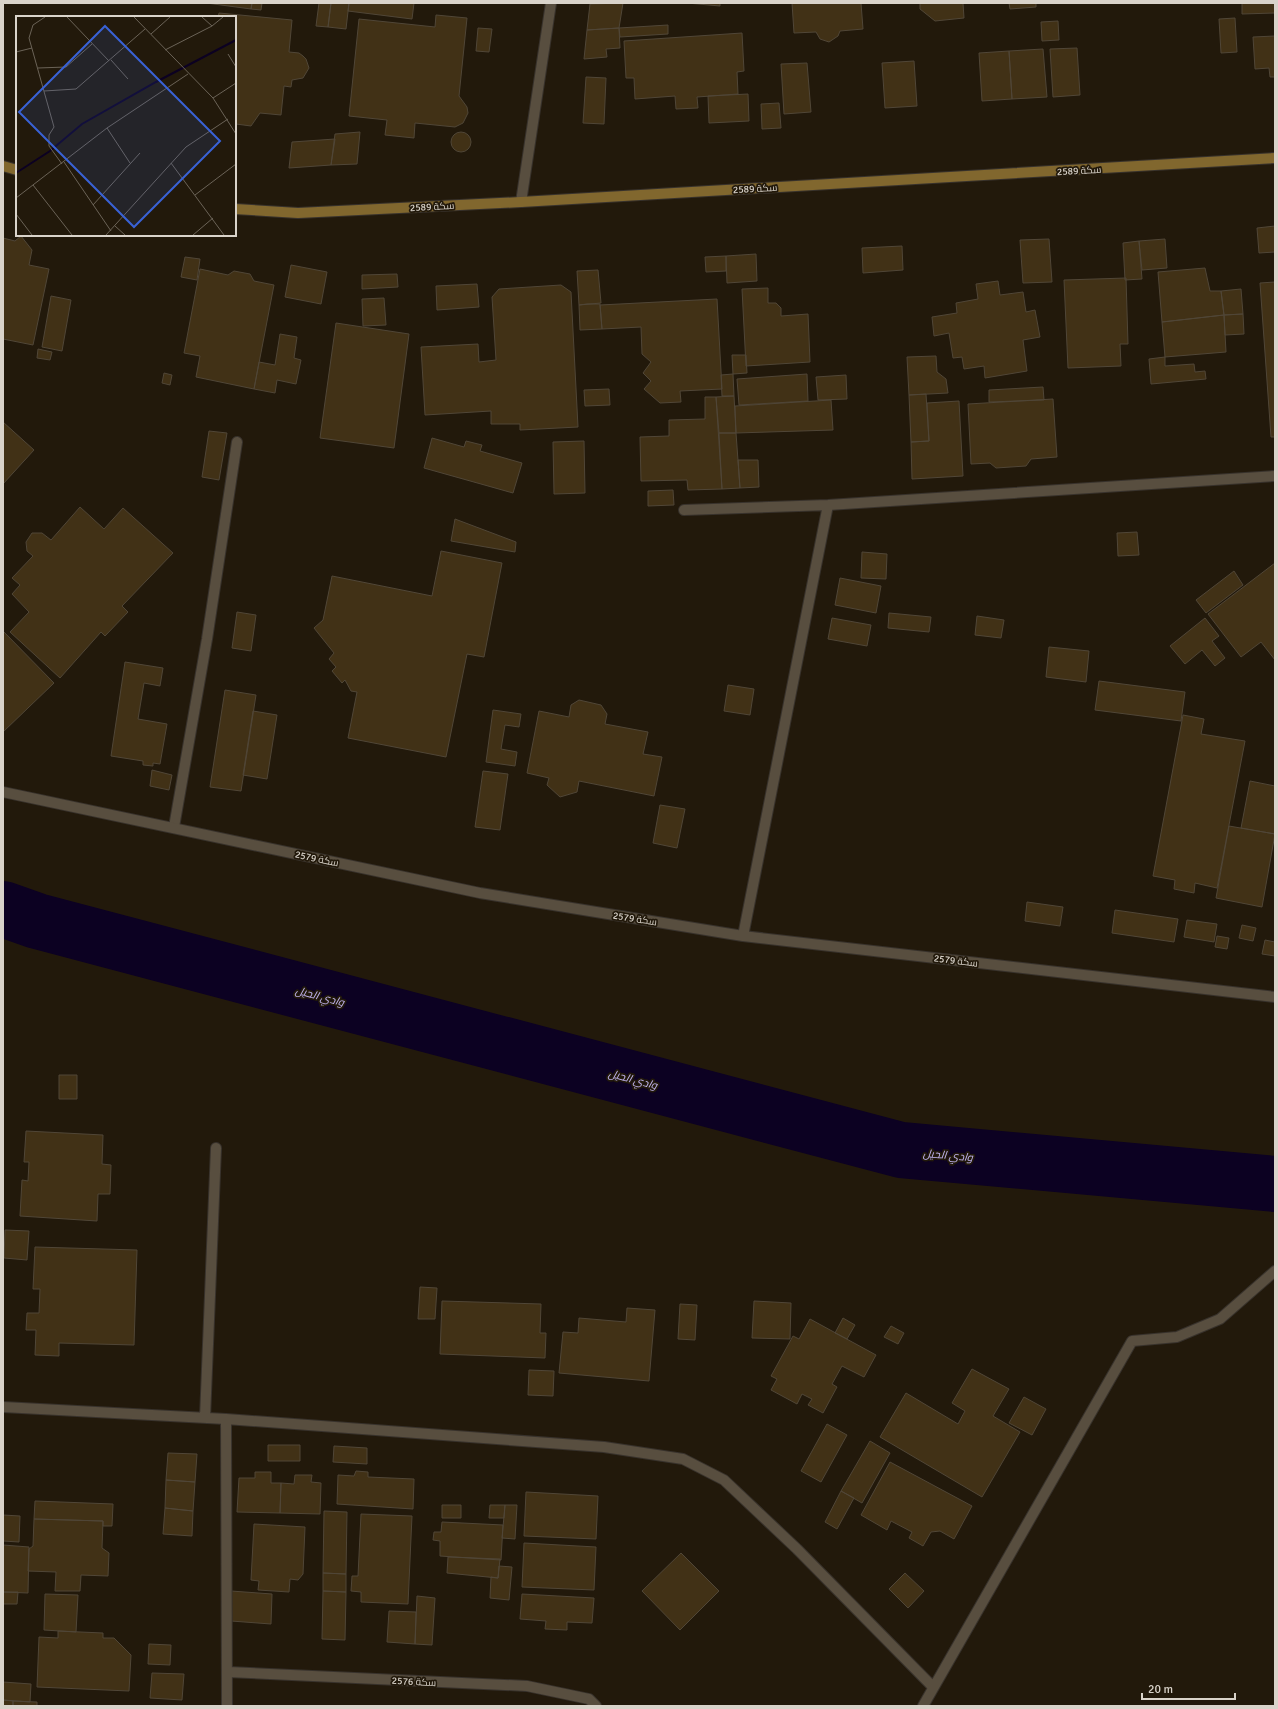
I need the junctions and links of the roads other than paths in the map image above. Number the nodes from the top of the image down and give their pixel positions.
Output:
1 (551, 3) edge
2 (1275, 158) edge
3 (3, 166) edge
4 (16, 170) edge
5 (521, 202) junction
6 (236, 209) edge
7 (237, 442) dead end
8 (1275, 476) edge
9 (828, 505) junction
10 (684, 510) dead end
11 (3, 792) edge
12 (174, 827) junction
13 (744, 936) junction
14 (1275, 997) edge
15 (216, 1148) dead end
16 (1275, 1271) edge
17 (3, 1407) edge
18 (205, 1418) junction
19 (226, 1419) junction
20 (228, 1672) junction
21 (933, 1687) junction
22 (227, 1706) edge
23 (596, 1706) edge
24 (923, 1706) edge

1 - 5 street
2 - 5 street, سكة 2589
3 - 4 street
5 - 6 street, سكة 2589
7 - 12 street
8 - 9 street
9 - 10 street
9 - 13 street
11 - 12 street, سكة 2579
12 - 13 street, سكة 2579
13 - 14 street, سكة 2579
15 - 18 street
16 - 21 street
17 - 18 street
18 - 19 street
19 - 20 street
19 - 21 street
20 - 22 street
20 - 23 street, سكة 2576
21 - 24 street

